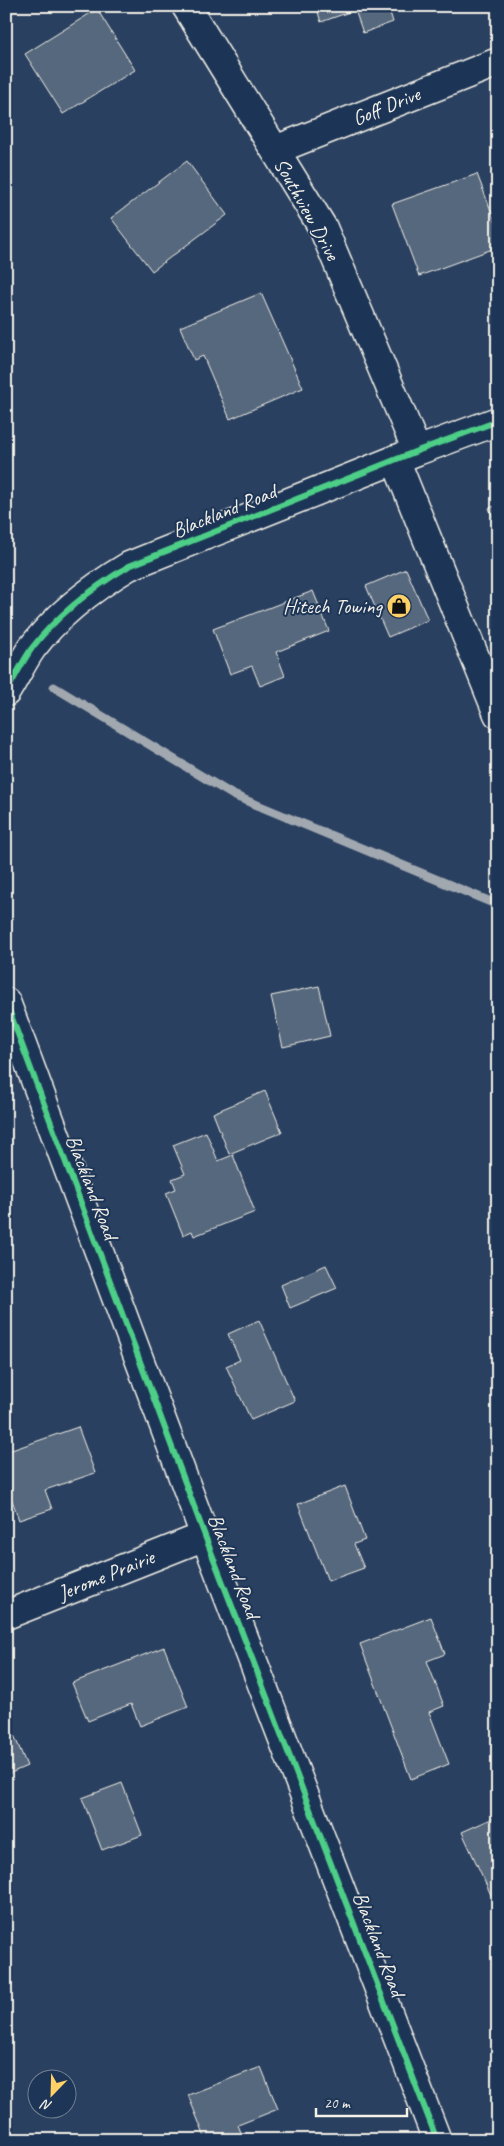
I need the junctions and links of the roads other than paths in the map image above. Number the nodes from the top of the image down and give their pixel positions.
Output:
1 (186, 6) edge
2 (498, 62) edge
3 (274, 150) junction
4 (498, 421) edge
5 (406, 455) junction
6 (6, 692) edge
7 (498, 714) edge
8 (7, 1007) edge
9 (205, 1536) junction
10 (6, 1615) edge
11 (437, 2140) edge

1 - 3 street, Southview Drive
2 - 3 street, Goff Drive
3 - 5 street, Southview Drive
4 - 5 street, Blackland Road
5 - 6 street, Blackland Road
5 - 7 street, Southview Drive
8 - 9 street, Blackland Road
9 - 10 street, Jerome Prairie
9 - 11 street, Blackland Road

